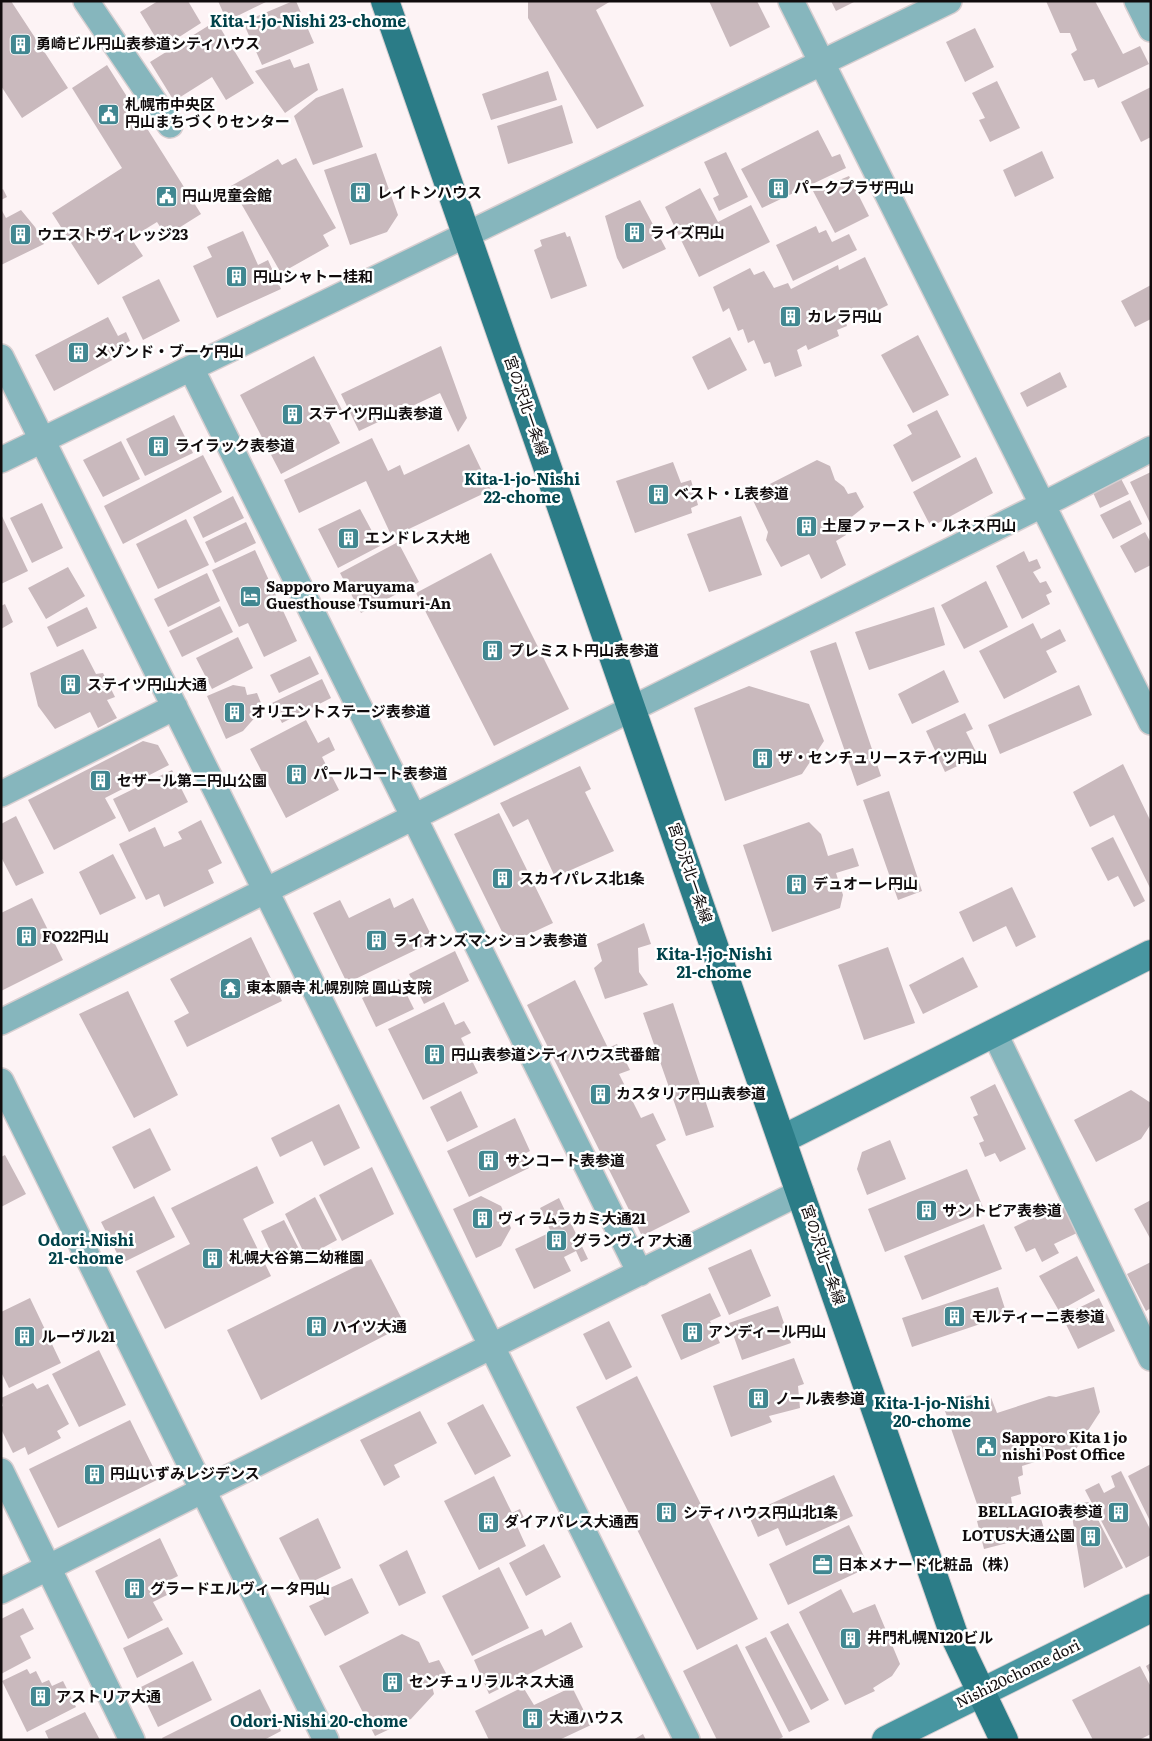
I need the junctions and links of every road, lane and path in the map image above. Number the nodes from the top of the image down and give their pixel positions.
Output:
1 (86, 1) edge
2 (386, 1) edge
3 (791, 1) edge
4 (948, 1) edge
5 (1137, 1) edge
6 (1151, 29) edge
7 (822, 62) junction
8 (170, 126) dead end
9 (467, 234) junction
10 (1, 357) edge
11 (191, 368) junction
12 (43, 440) junction
13 (1151, 448) edge
14 (1, 460) edge
15 (1043, 504) junction
16 (175, 707) junction
17 (632, 708) junction
18 (1151, 722) edge
19 (1, 794) edge
20 (414, 817) junction
21 (266, 890) junction
22 (1151, 954) edge
23 (1, 1022) edge
24 (994, 1032) junction
25 (1, 1081) edge
26 (782, 1138) junction
27 (801, 1192) junction
28 (640, 1273) junction
29 (492, 1347) junction
30 (1151, 1358) edge
31 (1, 1471) edge
32 (204, 1490) junction
33 (49, 1567) junction
34 (1, 1591) edge
35 (1151, 1608) edge
36 (981, 1692) junction
37 (132, 1740) edge
38 (326, 1740) edge
39 (687, 1740) edge
40 (886, 1740) edge
41 (1004, 1740) edge

1 - 8 street
2 - 9 main road, 宮の沢北一条線
3 - 7 street
4 - 7 street
5 - 6 street
7 - 9 street
7 - 15 street
9 - 11 street
9 - 17 main road, 宮の沢北一条線
10 - 12 street
11 - 12 street
11 - 20 street
12 - 14 street
12 - 16 street
13 - 15 street
15 - 17 street
15 - 18 street
16 - 19 street
16 - 21 street
17 - 20 street
17 - 26 main road, 宮の沢北一条線
20 - 21 street
20 - 28 street
21 - 23 street
21 - 29 street
22 - 24 street
24 - 26 street
24 - 30 street
25 - 32 street
26 - 27 main road, 宮の沢北一条線
27 - 28 street
27 - 36 main road, 宮の沢北一条線
28 - 29 street
29 - 32 street
29 - 39 street
31 - 33 street
32 - 33 street
32 - 38 street
33 - 34 street
33 - 37 street
35 - 36 street, Nishi20chome dori
36 - 40 street, Nishi20chome dori
36 - 41 main road, 宮の沢北一条線

